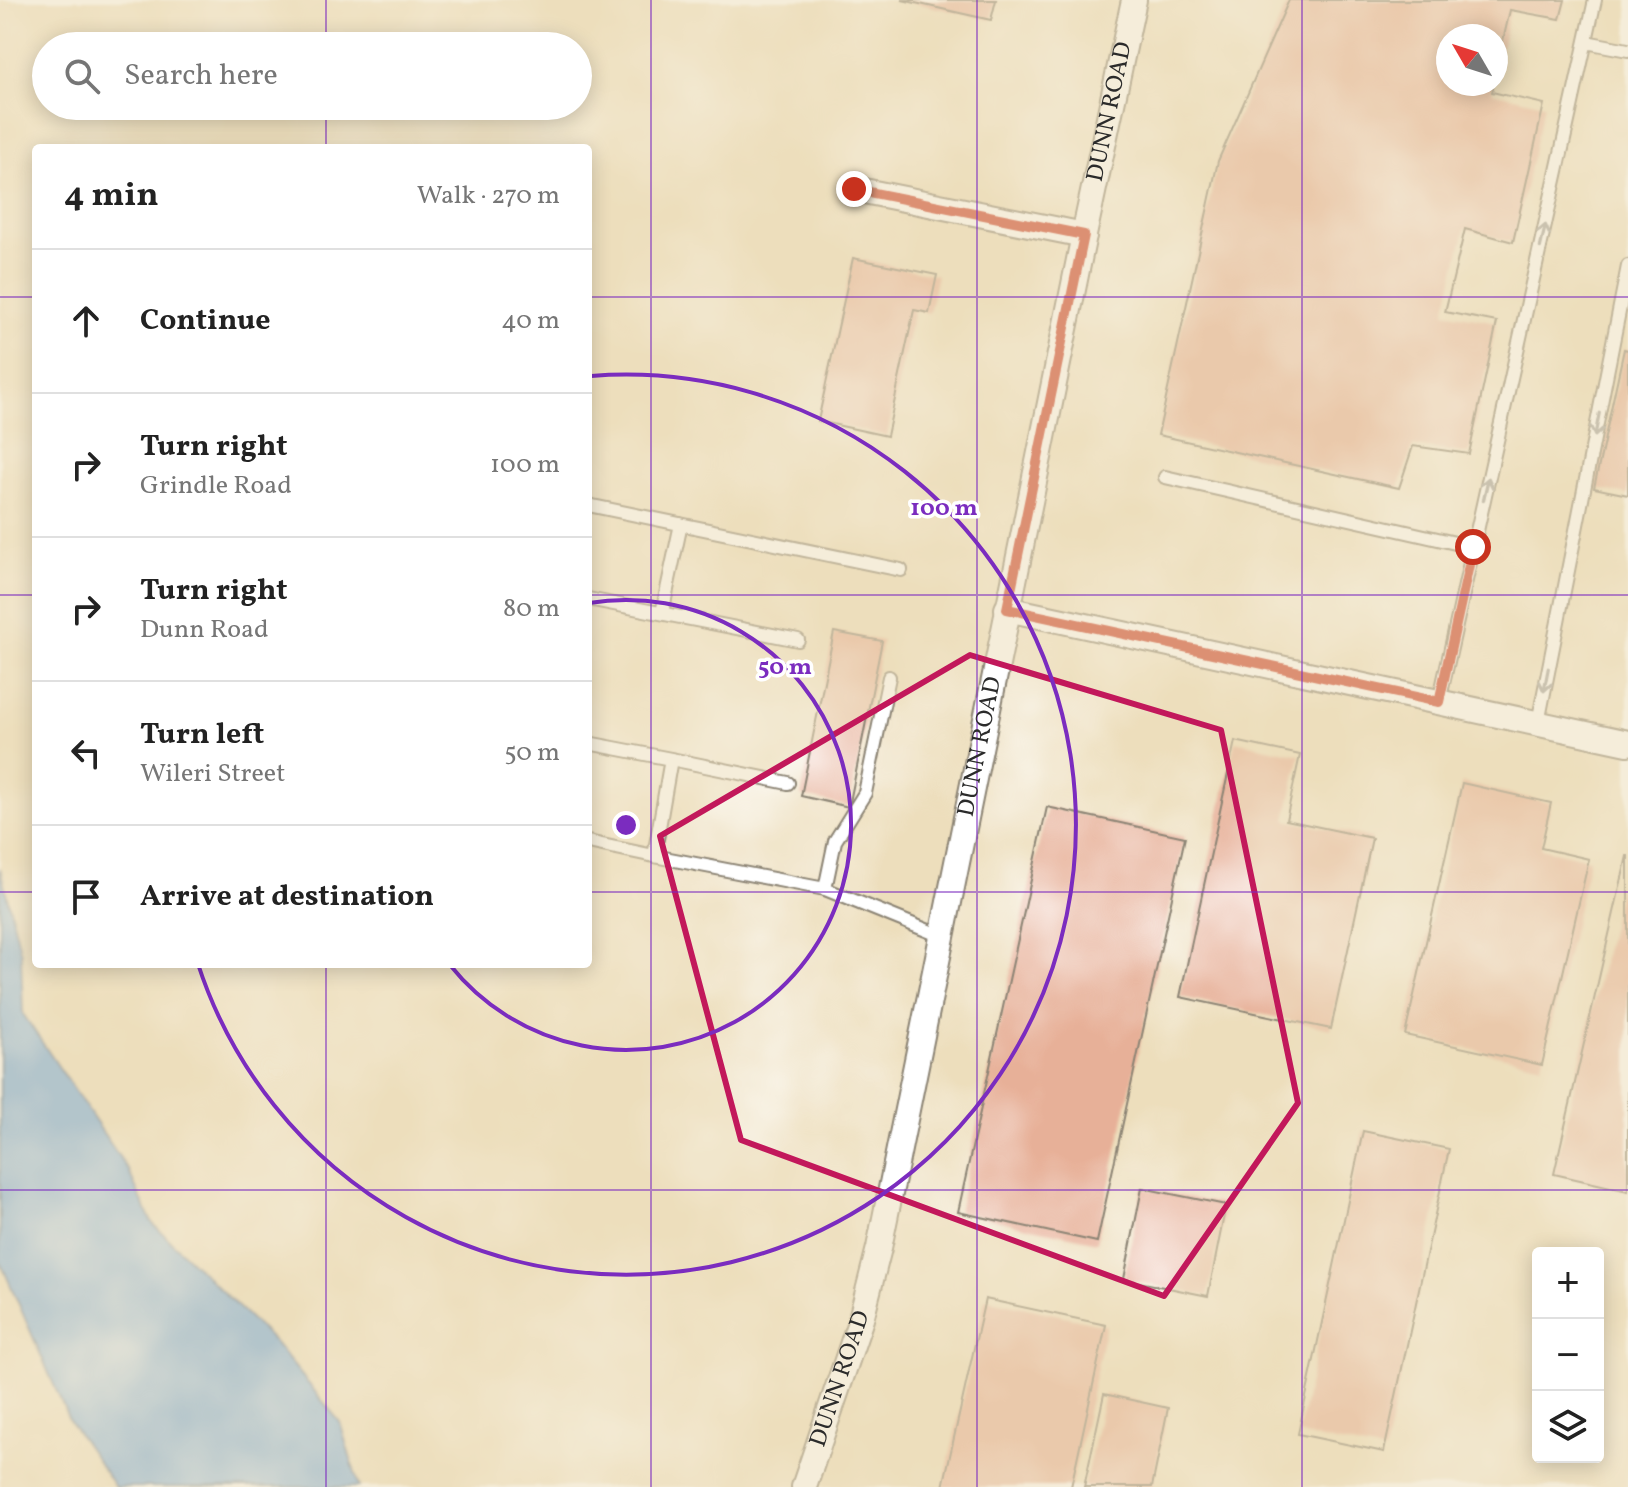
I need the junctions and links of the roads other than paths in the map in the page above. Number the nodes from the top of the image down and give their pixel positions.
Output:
1 (1134, 0) edge
2 (1595, 0) edge
3 (1586, 42) junction
4 (1628, 50) edge
5 (854, 189) dead end
6 (1084, 235) junction
7 (1628, 266) edge
8 (1165, 477) dead end
9 (592, 506) edge
10 (681, 524) junction
11 (1473, 547) junction
12 (901, 570) dead end
13 (592, 600) edge
14 (1007, 609) junction
15 (662, 613) junction
16 (798, 640) dead end
17 (889, 677) dead end
18 (1439, 702) junction
19 (1538, 723) junction
20 (1628, 743) edge
21 (592, 744) edge
22 (671, 759) junction
23 (788, 783) dead end
24 (592, 843) edge
25 (654, 856) junction
26 (825, 889) junction
27 (941, 936) junction
28 (804, 1487) edge

1 - 6 street, DUNN ROAD
2 - 3 lane
3 - 4 lane
11 -> 3 lane
5 - 6 street
6 - 14 street, DUNN ROAD
7 -> 19 lane
8 - 11 lane
9 - 10 lane
10 - 12 lane
10 - 15 lane
11 - 18 lane
13 - 15 lane
14 - 18 street
14 - 27 street, DUNN ROAD
15 - 16 lane
17 - 26 lane
18 - 19 street
19 - 20 street
21 - 22 lane
22 - 23 lane
22 - 25 lane
24 - 25 lane
25 - 26 lane
26 - 27 lane
27 - 28 street, DUNN ROAD

